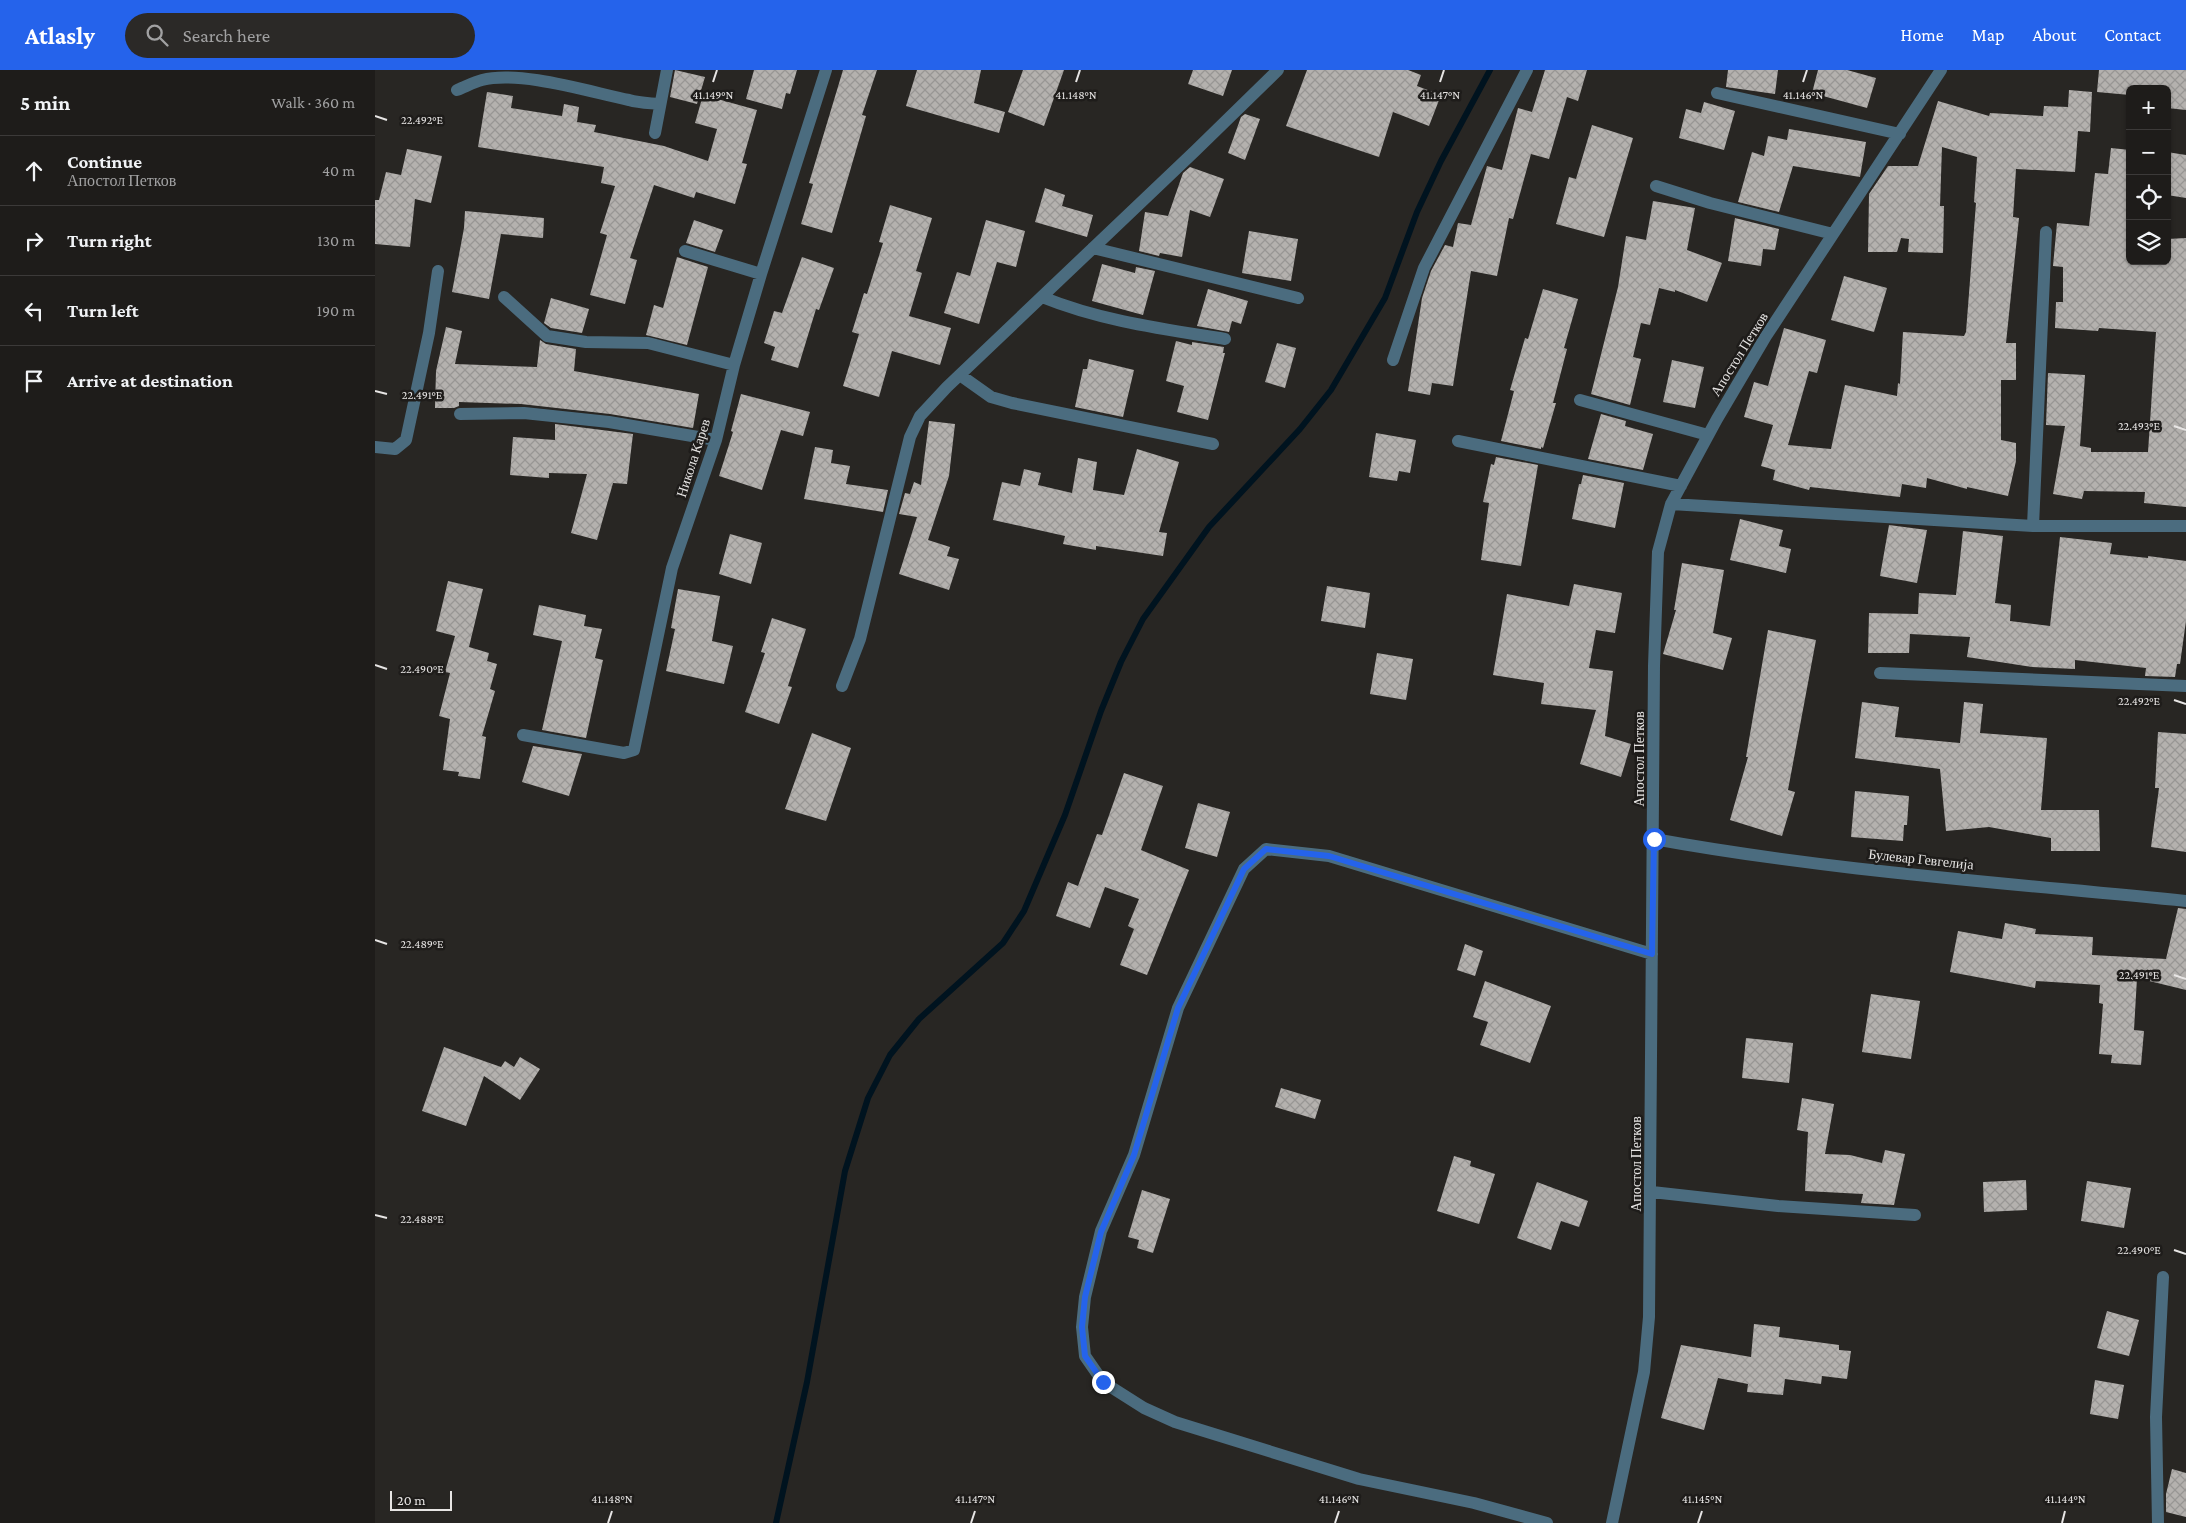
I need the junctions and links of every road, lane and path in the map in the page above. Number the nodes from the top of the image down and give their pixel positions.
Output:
1 (667, 70) edge
2 (826, 70) edge
3 (1278, 70) edge
4 (1527, 70) edge
5 (1941, 70) edge
6 (457, 90) dead end
7 (1717, 93) dead end
8 (659, 104) junction
9 (655, 133) dead end
10 (1900, 134) junction
11 (1656, 186) dead end
12 (2046, 232) dead end
13 (1833, 234) junction
14 (1093, 248) junction
15 (685, 251) dead end
16 (437, 271) dead end
17 (761, 274) junction
18 (504, 297) dead end
19 (1042, 297) junction
20 (1297, 298) dead end
21 (1225, 339) dead end
22 (1393, 360) dead end
23 (734, 365) junction
24 (960, 375) junction
25 (1580, 400) dead end
26 (460, 414) dead end
27 (1708, 435) junction
28 (716, 440) junction
29 (1457, 441) dead end
30 (1213, 444) dead end
31 (375, 446) edge
32 (1681, 486) junction
33 (1671, 504) junction
34 (2033, 526) junction
35 (2186, 526) edge
36 (1880, 673) dead end
37 (842, 686) dead end
38 (2186, 686) edge
39 (523, 735) dead end
40 (1654, 839) junction
41 (2186, 901) edge
42 (1652, 954) junction
43 (1651, 1192) junction
44 (1915, 1215) dead end
45 (2163, 1277) dead end
46 (1547, 1523) edge
47 (1612, 1523) edge
48 (2158, 1523) edge

1 - 8 street
2 - 17 street, Никола Карев
3 - 14 street
4 - 22 street
5 - 10 street, Апостол Петков
6 - 8 street
7 - 10 street
8 - 9 street
10 - 13 street, Апостол Петков
11 - 13 street
12 - 34 street
13 - 27 street, Апостол Петков
14 - 19 street
14 - 20 street
15 - 17 street
16 - 31 street
17 - 23 street, Никола Карев
18 - 23 street
19 - 21 street
19 - 24 street
23 - 28 street, Никола Карев
24 - 30 street
24 - 37 street
25 - 27 street
26 - 28 street
27 - 32 street, Апостол Петков
28 - 39 street, Никола Карев
29 - 32 street
32 - 33 street, Апостол Петков
33 - 34 street
33 - 40 street, Апостол Петков
34 - 35 street
36 - 38 street
40 - 41 street, Булевар Гевгелија
40 - 42 street, Апостол Петков
42 - 43 street, Апостол Петков
42 - 46 street
43 - 44 street
43 - 47 street, Апостол Петков
45 - 48 street

